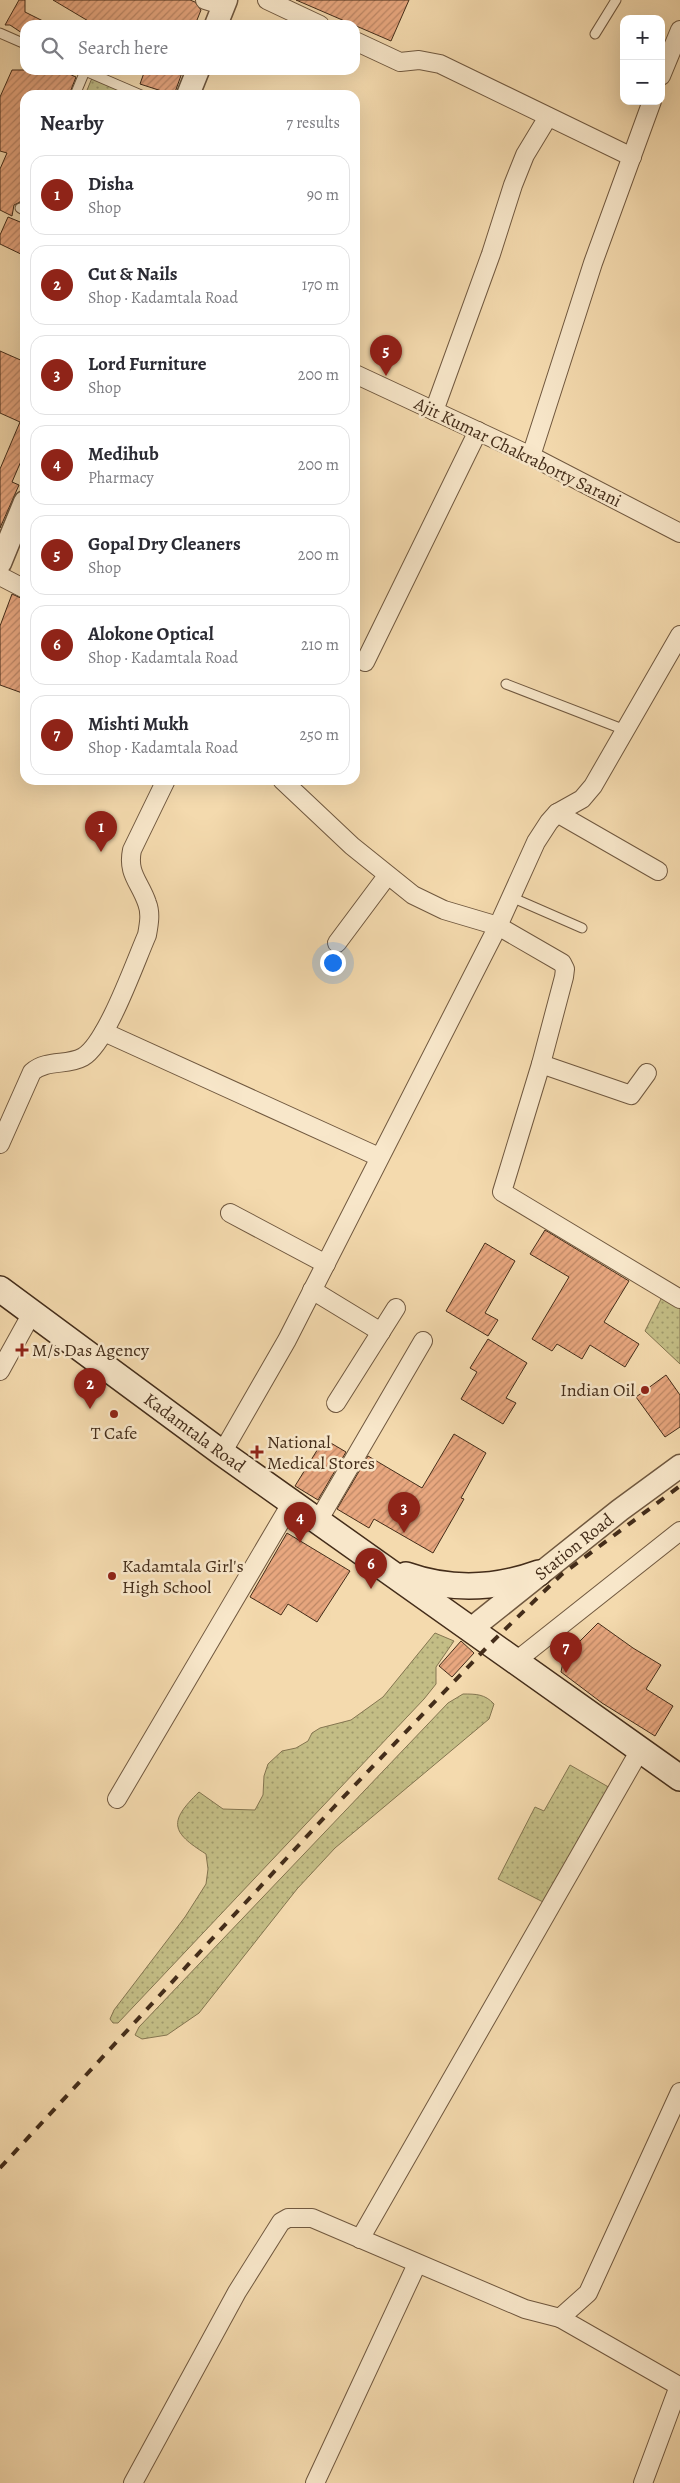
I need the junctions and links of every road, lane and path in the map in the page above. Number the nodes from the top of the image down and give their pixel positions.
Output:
1 (267, 0) edge
2 (616, 0) edge
3 (309, 20) edge
4 (680, 30) edge
5 (0, 33) edge
6 (595, 34) dead end
7 (20, 42) edge
8 (360, 43) edge
9 (665, 66) edge
10 (82, 75) edge
11 (95, 75) edge
12 (196, 75) edge
13 (76, 90) edge
14 (130, 90) edge
15 (190, 90) edge
16 (651, 105) edge
17 (548, 117) junction
18 (632, 157) junction
19 (360, 376) edge
20 (434, 411) junction
21 (478, 431) junction
22 (531, 456) junction
23 (20, 513) edge
24 (680, 533) edge
25 (2, 552) edge
26 (0, 576) edge
27 (20, 586) edge
28 (680, 635) edge
29 (365, 662) dead end
30 (506, 684) dead end
31 (625, 730) junction
32 (164, 785) edge
33 (287, 785) edge
34 (557, 814) junction
35 (658, 871) dead end
36 (387, 876) junction
37 (511, 897) junction
38 (498, 926) junction
39 (582, 928) dead end
40 (337, 943) dead end
41 (104, 1032) junction
42 (541, 1064) junction
43 (647, 1073) dead end
44 (0, 1144) edge
45 (379, 1158) junction
46 (230, 1212) dead end
47 (326, 1264) junction
48 (0, 1289) edge
49 (312, 1290) junction
50 (680, 1300) edge
51 (396, 1308) dead end
52 (32, 1313) junction
53 (381, 1332) junction
54 (424, 1342) dead end
55 (0, 1371) edge
56 (336, 1404) dead end
57 (222, 1453) junction
58 (680, 1466) edge
59 (292, 1502) junction
60 (318, 1521) junction
61 (680, 1531) edge
62 (360, 1549) junction
63 (539, 1573) junction
64 (481, 1636) junction
65 (516, 1661) junction
66 (640, 1750) junction
67 (680, 1778) edge
68 (117, 1799) dead end
69 (678, 2103) edge
70 (360, 2238) junction
71 (417, 2264) junction
72 (560, 2318) junction
73 (133, 2483) edge
74 (315, 2483) edge
75 (643, 2483) edge

1 - 3 street
2 - 6 lane
4 - 9 street
5 - 7 lane
8 - 17 street
10 - 13 lane
11 - 14 lane
12 - 15 street
16 - 18 street
17 - 18 street
17 - 20 street
18 - 22 street
19 - 20 street, Ajit Kumar Chakraborty Sarani
20 - 21 street, Ajit Kumar Chakraborty Sarani
21 - 22 street, Ajit Kumar Chakraborty Sarani
21 - 29 street
22 - 24 street, Ajit Kumar Chakraborty Sarani
23 - 25 street
26 - 27 street
28 - 31 street
30 - 31 lane
31 - 34 street
32 - 41 street
33 - 36 street
34 - 35 street
34 - 37 street
36 - 38 street
36 - 40 street
37 - 38 street
37 - 39 lane
38 - 42 street
38 - 45 street
41 - 44 street
41 - 45 street
42 - 43 street
42 - 50 street
45 - 47 street
46 - 47 street
47 - 49 street
48 - 52 main road, Kadamtala Road
49 - 53 street
49 - 57 street
51 - 53 street
52 - 55 street
52 - 57 main road, Kadamtala Road
53 - 56 street
54 - 60 street
57 - 59 main road, Kadamtala Road
58 - 63 street, Station Road
59 - 60 main road, Kadamtala Road
59 - 68 street
60 - 62 main road, Kadamtala Road
61 - 65 street
62 - 63 main road
62 - 64 main road, Kadamtala Road
63 - 64 street, Station Road
64 - 65 main road, Kadamtala Road
65 - 66 main road, Kadamtala Road
66 - 67 main road, Kadamtala Road
66 - 70 street
69 - 72 street
70 - 71 street
70 - 73 street
71 - 72 street
71 - 74 street
72 - 75 street

